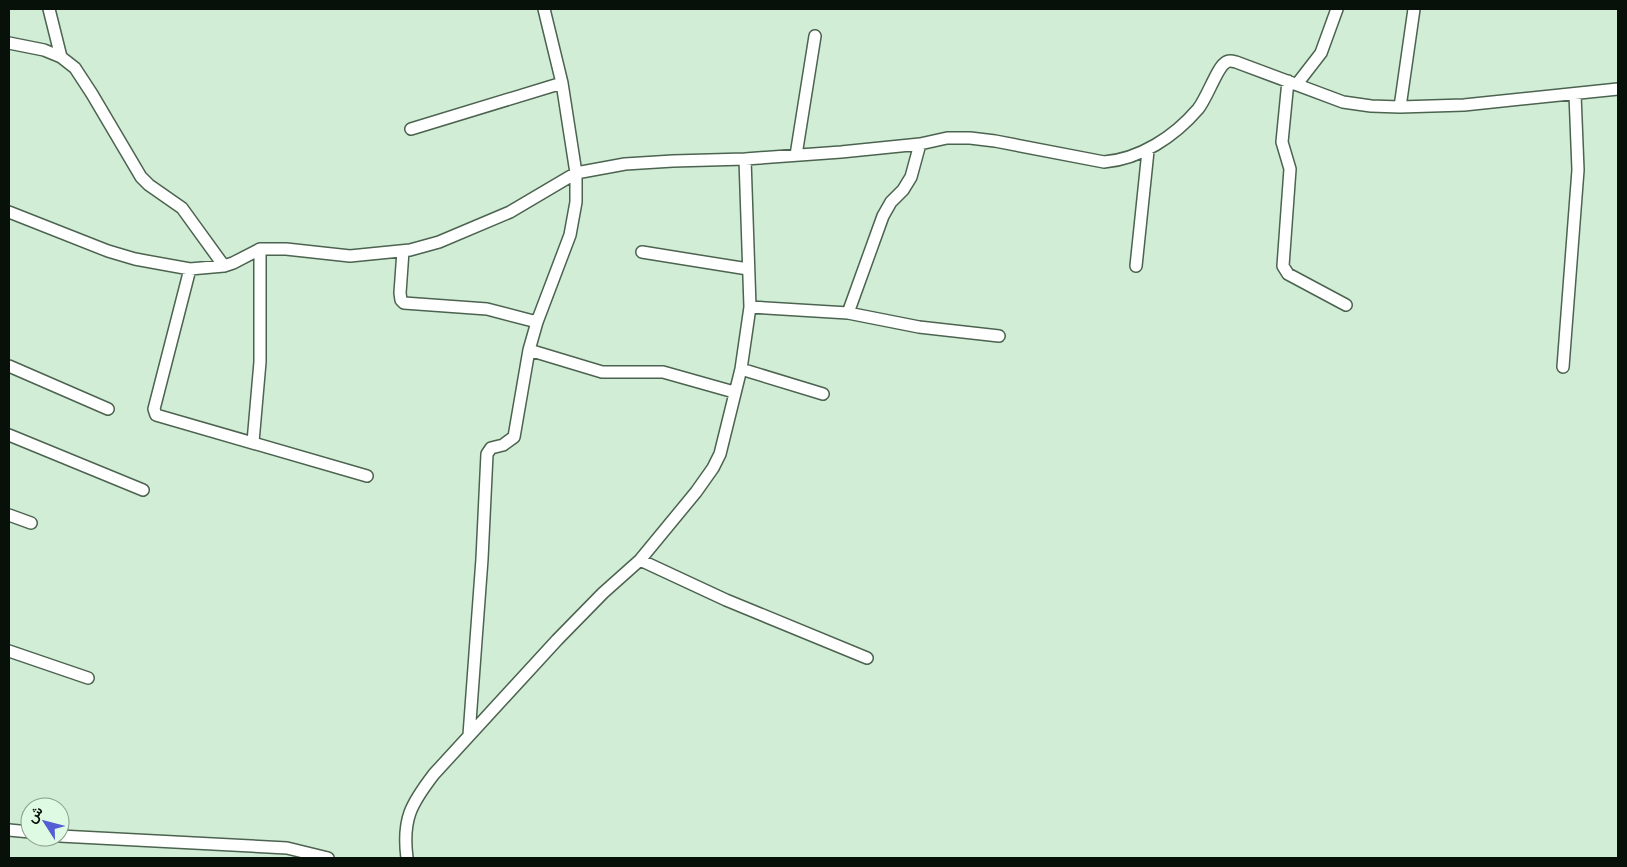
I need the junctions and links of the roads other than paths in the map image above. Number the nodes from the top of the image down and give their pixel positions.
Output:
1 (48, 9) edge
2 (544, 9) edge
3 (1337, 9) edge
4 (1414, 9) edge
5 (815, 36) dead end
6 (9, 43) edge
7 (61, 57) junction
8 (562, 83) junction
9 (1292, 83) junction
10 (1618, 89) edge
11 (1575, 94) junction
12 (1400, 107) junction
13 (412, 129) dead end
14 (920, 144) junction
15 (1148, 151) junction
16 (796, 155) junction
17 (745, 159) junction
18 (576, 173) junction
19 (9, 212) edge
20 (260, 250) junction
21 (403, 251) junction
22 (642, 252) dead end
23 (224, 266) junction
24 (1136, 266) dead end
25 (190, 269) junction
26 (748, 269) junction
27 (1346, 305) dead end
28 (750, 307) junction
29 (848, 313) junction
30 (538, 322) junction
31 (999, 336) dead end
32 (529, 350) junction
33 (9, 366) edge
34 (1563, 367) dead end
35 (741, 369) junction
36 (734, 392) junction
37 (823, 394) dead end
38 (108, 409) dead end
39 (9, 435) edge
40 (253, 442) junction
41 (367, 476) dead end
42 (143, 490) dead end
43 (9, 515) edge
44 (31, 523) dead end
45 (640, 560) junction
46 (10, 654) edge
47 (867, 658) dead end
48 (88, 678) dead end
49 (470, 735) junction
50 (70, 837) edge
51 (328, 858) edge
52 (407, 858) edge

1 - 7 street
2 - 8 street
3 - 9 street
4 - 12 street
5 - 16 street
6 - 7 street
7 - 23 street
8 - 13 street
8 - 18 street
9 - 12 street
9 - 15 street
9 - 27 street
10 - 11 street
11 - 12 street
11 - 34 street
14 - 15 street
14 - 16 street
14 - 29 street
15 - 24 street
16 - 17 street
17 - 18 street
17 - 26 street
18 - 21 street
18 - 30 street
19 - 25 street
20 - 21 street
20 - 23 street
20 - 40 street
21 - 30 street
22 - 26 street
23 - 25 street
25 - 40 street
26 - 28 street
28 - 29 street
28 - 35 street
29 - 31 street
30 - 32 street
32 - 36 street
32 - 49 street
33 - 38 street
35 - 36 street
35 - 37 street
36 - 45 street
39 - 42 street
40 - 41 street
43 - 44 street
45 - 47 street
45 - 49 street
46 - 48 street
49 - 52 street
50 - 51 street

